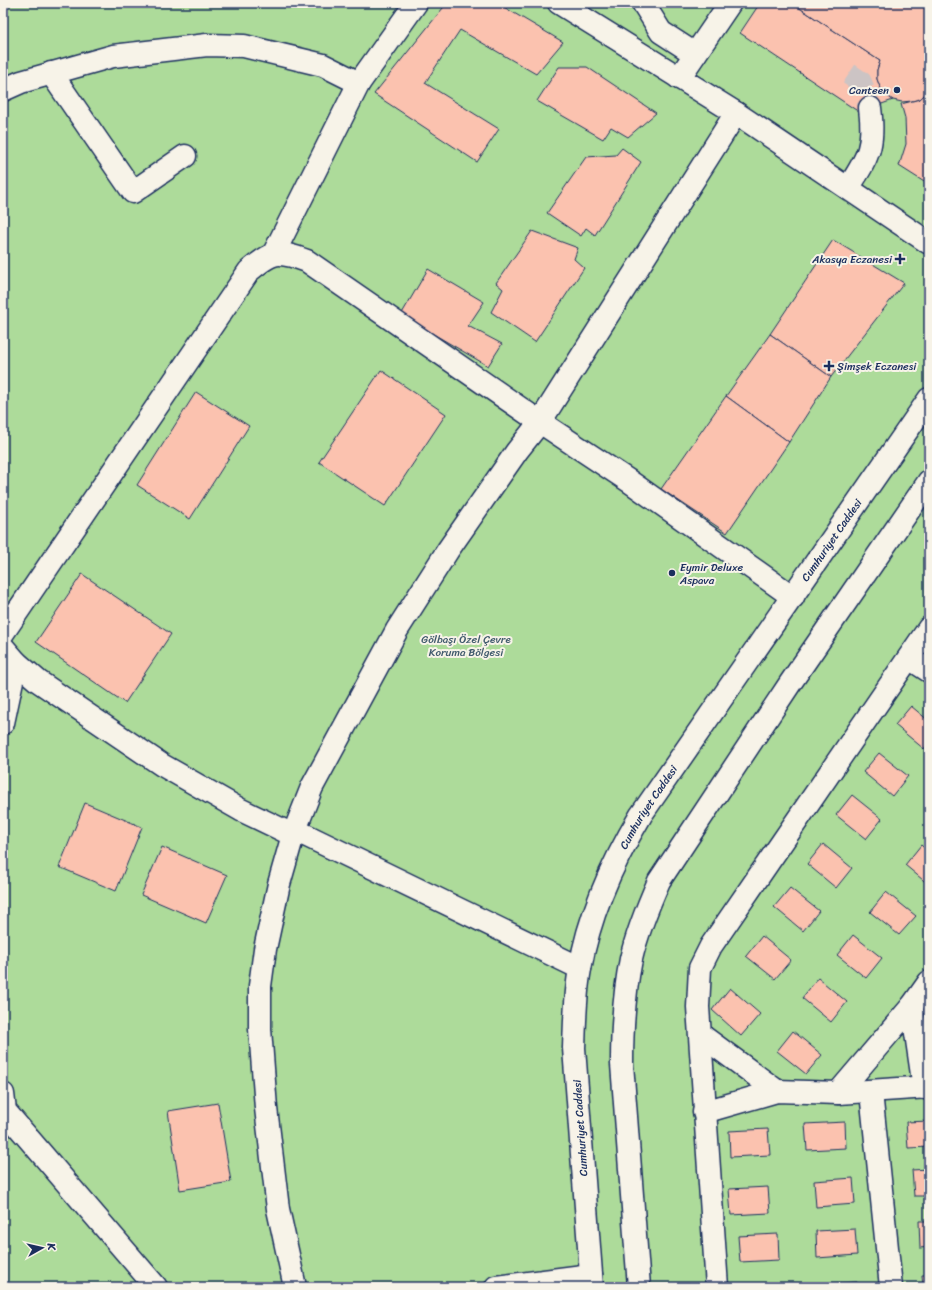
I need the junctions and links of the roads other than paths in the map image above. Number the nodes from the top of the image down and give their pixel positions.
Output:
1 (416, 3) edge
2 (559, 3) edge
3 (643, 3) edge
4 (730, 3) edge
5 (695, 54) junction
6 (52, 74) junction
7 (679, 78) junction
8 (359, 83) junction
9 (3, 90) edge
10 (870, 108) tunnel mouth
11 (736, 113) junction
12 (185, 156) dead end
13 (848, 188) junction
14 (929, 242) edge
15 (274, 253) junction
16 (929, 399) edge
17 (540, 422) junction
18 (929, 481) edge
19 (793, 597) junction
20 (929, 628) edge
21 (3, 633) edge
22 (9, 655) edge
23 (908, 658) junction
24 (929, 671) edge
25 (3, 723) edge
26 (294, 832) junction
27 (580, 968) junction
28 (929, 982) edge
29 (912, 1006) junction
30 (701, 1035) junction
31 (927, 1087) edge
32 (777, 1091) junction
33 (871, 1092) junction
34 (838, 1093) junction
35 (3, 1094) edge
36 (704, 1112) junction
37 (591, 1281) edge
38 (156, 1287) edge
39 (295, 1287) edge
40 (496, 1287) edge
41 (639, 1287) edge
42 (716, 1287) edge
43 (892, 1287) edge

1 - 8 street
2 - 7 street
3 - 5 street
4 - 5 street
5 - 7 street
6 - 8 street
6 - 9 street
6 - 12 street
7 - 11 street
8 - 15 street
10 - 13 street
11 - 13 street
11 - 17 street
13 - 14 street
15 - 17 street
15 - 21 street
16 - 19 street, Cumhuriyet Caddesi
17 - 19 street
17 - 26 street
18 - 41 street
19 - 27 street, Cumhuriyet Caddesi
20 - 23 street
22 - 25 street
22 - 26 street
23 - 24 street
23 - 30 street
26 - 27 street
26 - 39 street
27 - 37 street, Cumhuriyet Caddesi
28 - 29 street
29 - 31 street
29 - 34 street
30 - 32 street
30 - 36 street
31 - 33 street
32 - 34 street
32 - 36 street
33 - 34 street
33 - 43 street
35 - 38 street
36 - 42 street
37 - 40 street

